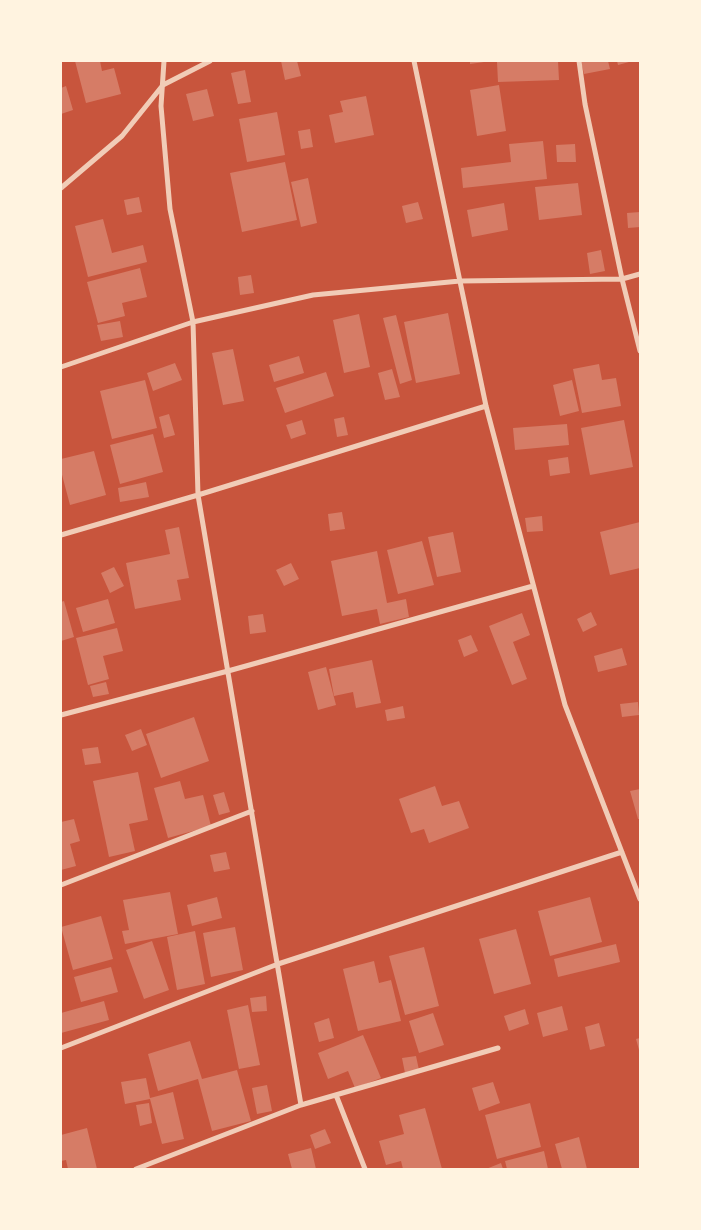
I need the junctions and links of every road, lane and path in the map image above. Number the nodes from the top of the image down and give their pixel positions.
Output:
1 (164, 61) edge
2 (210, 61) edge
3 (414, 61) edge
4 (580, 61) edge
5 (163, 85) junction
6 (61, 188) edge
7 (640, 274) edge
8 (622, 279) junction
9 (460, 281) junction
10 (193, 322) junction
11 (640, 351) edge
12 (61, 367) edge
13 (486, 406) junction
14 (198, 495) junction
15 (61, 534) edge
16 (533, 586) junction
17 (228, 671) junction
18 (61, 715) edge
19 (252, 811) junction
20 (622, 852) junction
21 (61, 885) edge
22 (640, 899) edge
23 (278, 964) junction
24 (61, 1048) edge
25 (498, 1048) dead end
26 (336, 1095) junction
27 (301, 1105) junction
28 (136, 1169) edge
29 (365, 1169) edge

1 - 5 street
2 - 5 street
3 - 9 street
4 - 8 street
5 - 6 street
5 - 10 street
7 - 8 street
8 - 9 street
8 - 11 street
9 - 10 street
9 - 13 street
10 - 12 street
10 - 14 street
13 - 14 street
13 - 16 street
14 - 15 street
14 - 17 street
16 - 17 street
16 - 20 street
17 - 18 street
17 - 19 street
19 - 21 street
19 - 23 street
20 - 22 street
20 - 23 street
23 - 24 street
23 - 27 street
25 - 26 street
26 - 27 street
26 - 29 street
27 - 28 street

